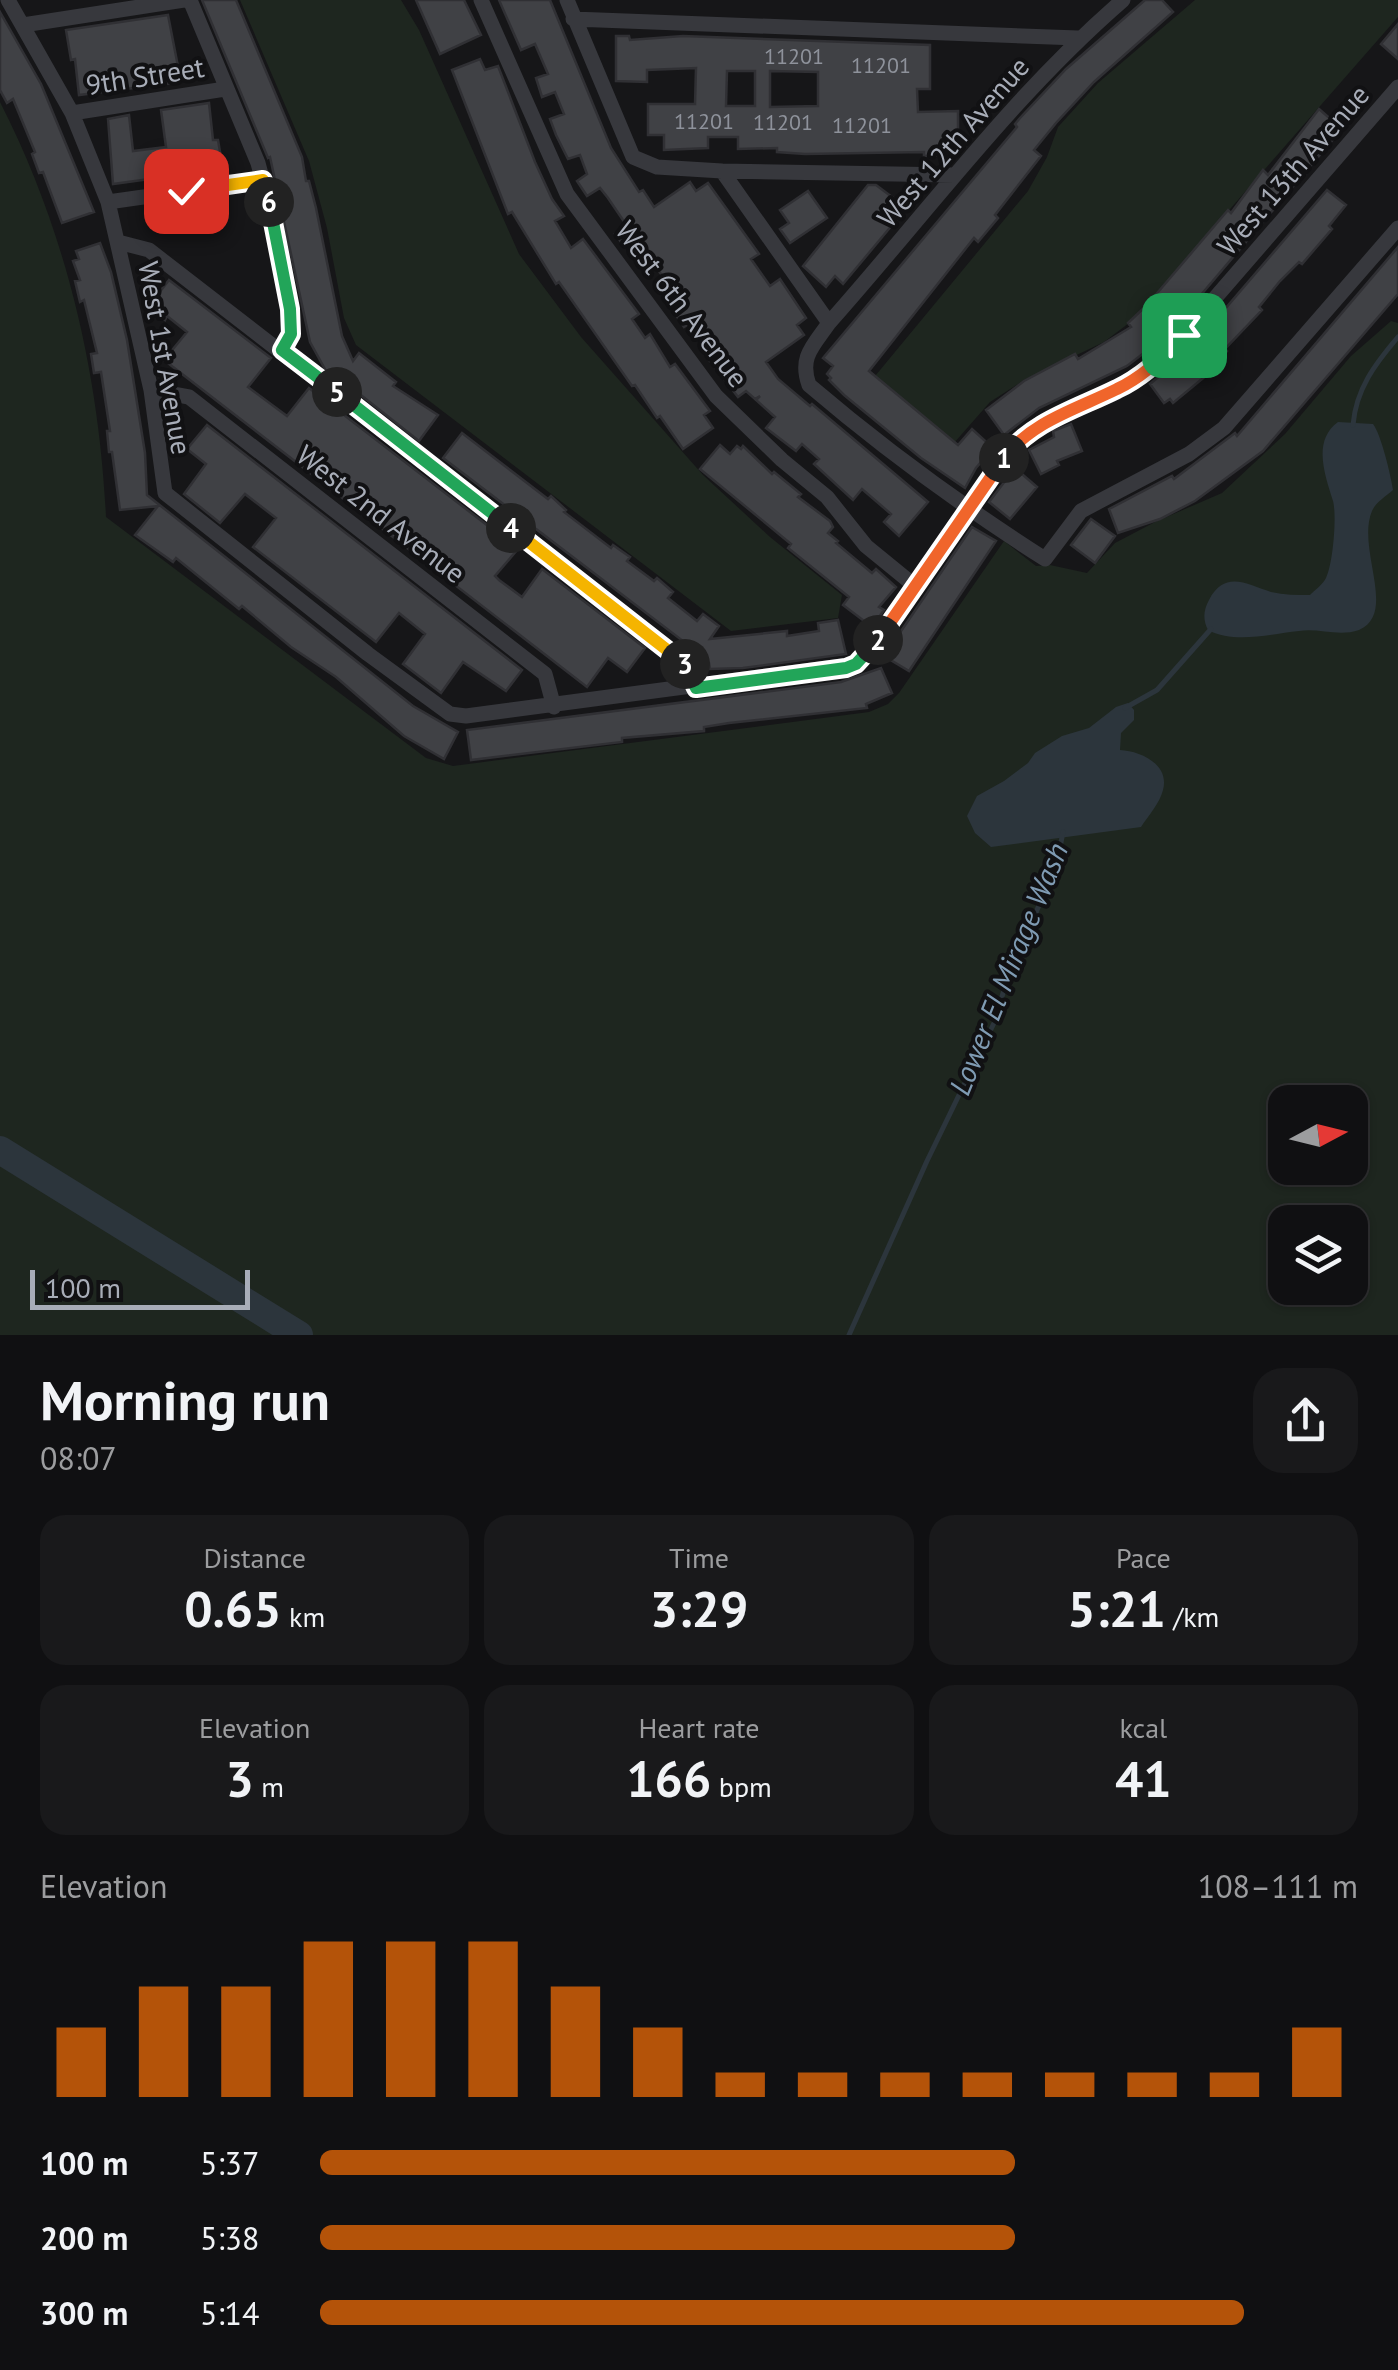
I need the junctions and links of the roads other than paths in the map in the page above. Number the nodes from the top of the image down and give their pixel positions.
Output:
1 (8, 0) edge
2 (187, 0) edge
3 (481, 0) edge
4 (567, 0) edge
5 (1123, 0) edge
6 (574, 19) junction
7 (23, 25) junction
8 (1078, 38) junction
9 (1398, 86) edge
10 (226, 89) junction
11 (72, 114) junction
12 (722, 171) junction
13 (954, 176) junction
14 (263, 180) junction
15 (108, 202) junction
16 (1398, 228) edge
17 (118, 242) junction
18 (829, 323) junction
19 (282, 350) junction
20 (151, 390) junction
21 (967, 510) junction
22 (915, 586) junction
23 (696, 688) junction
24 (554, 707) junction

1 - 7 street, West 1st Avenue
2 - 7 street
2 - 10 street
3 - 22 street, West 6th Avenue
4 - 6 street
5 - 8 street, West 12th Avenue
6 - 8 street
6 - 12 street
7 - 11 street, West 1st Avenue
8 - 13 street, West 12th Avenue
9 - 21 street, West 13th Avenue
10 - 11 street, 9th Street
10 - 14 street
11 - 15 street, West 1st Avenue
12 - 13 street
12 - 18 street
13 - 18 street, West 12th Avenue
14 - 15 street
14 - 19 street
15 - 17 street, West 1st Avenue
16 - 21 street, West 12th Avenue
17 - 19 street
17 - 20 street, West 1st Avenue
18 - 21 street, West 12th Avenue
19 - 23 street
20 - 24 street, West 2nd Avenue
20 - 24 street, West 1st Avenue
21 - 22 street, West 13th Avenue
22 - 23 street, West 13th Avenue
23 - 24 street

